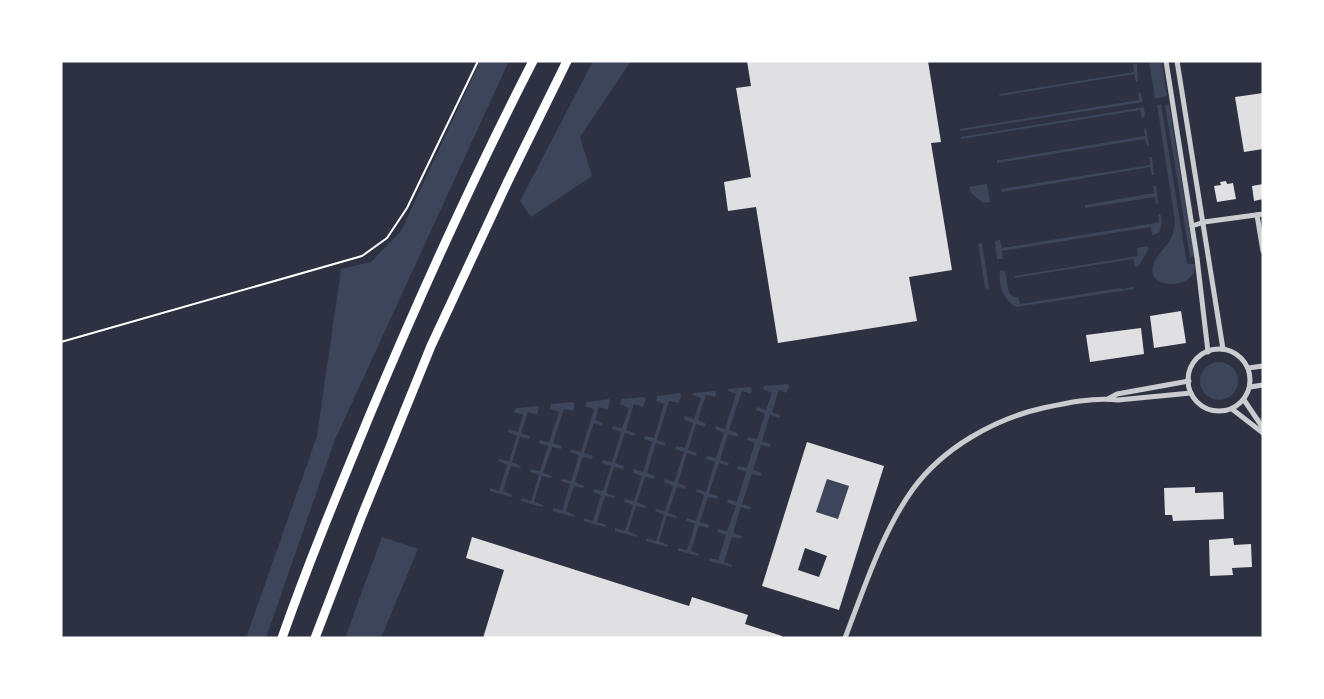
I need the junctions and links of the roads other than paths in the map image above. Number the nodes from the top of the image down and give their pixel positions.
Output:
1 (533, 61) edge
2 (567, 61) edge
3 (1166, 61) edge
4 (1177, 61) edge
5 (1260, 215) edge
6 (1204, 222) junction
7 (1192, 226) junction
8 (1263, 250) edge
9 (1223, 350) junction
10 (1208, 352) junction
11 (1263, 366) edge
12 (1248, 368) junction
13 (1189, 381) junction
14 (1263, 385) edge
15 (1250, 387) junction
16 (1191, 393) junction
17 (1108, 399) junction
18 (1244, 400) junction
19 (1232, 409) junction
20 (1262, 431) edge
21 (282, 638) edge
22 (314, 638) edge
23 (846, 638) edge

1 - 21 highway
2 - 22 highway
3 - 7 street
4 - 6 street
5 - 6 street
5 - 8 street
6 - 7 street
6 - 9 street
7 - 10 street
9 - 10 street
9 - 12 street
10 - 13 street
11 - 12 street
12 - 15 street
13 - 16 street
13 - 17 street
14 - 15 street
15 - 18 street
16 - 17 street
16 - 19 street
17 - 23 street
18 - 19 street
18 - 20 street
19 - 20 street

